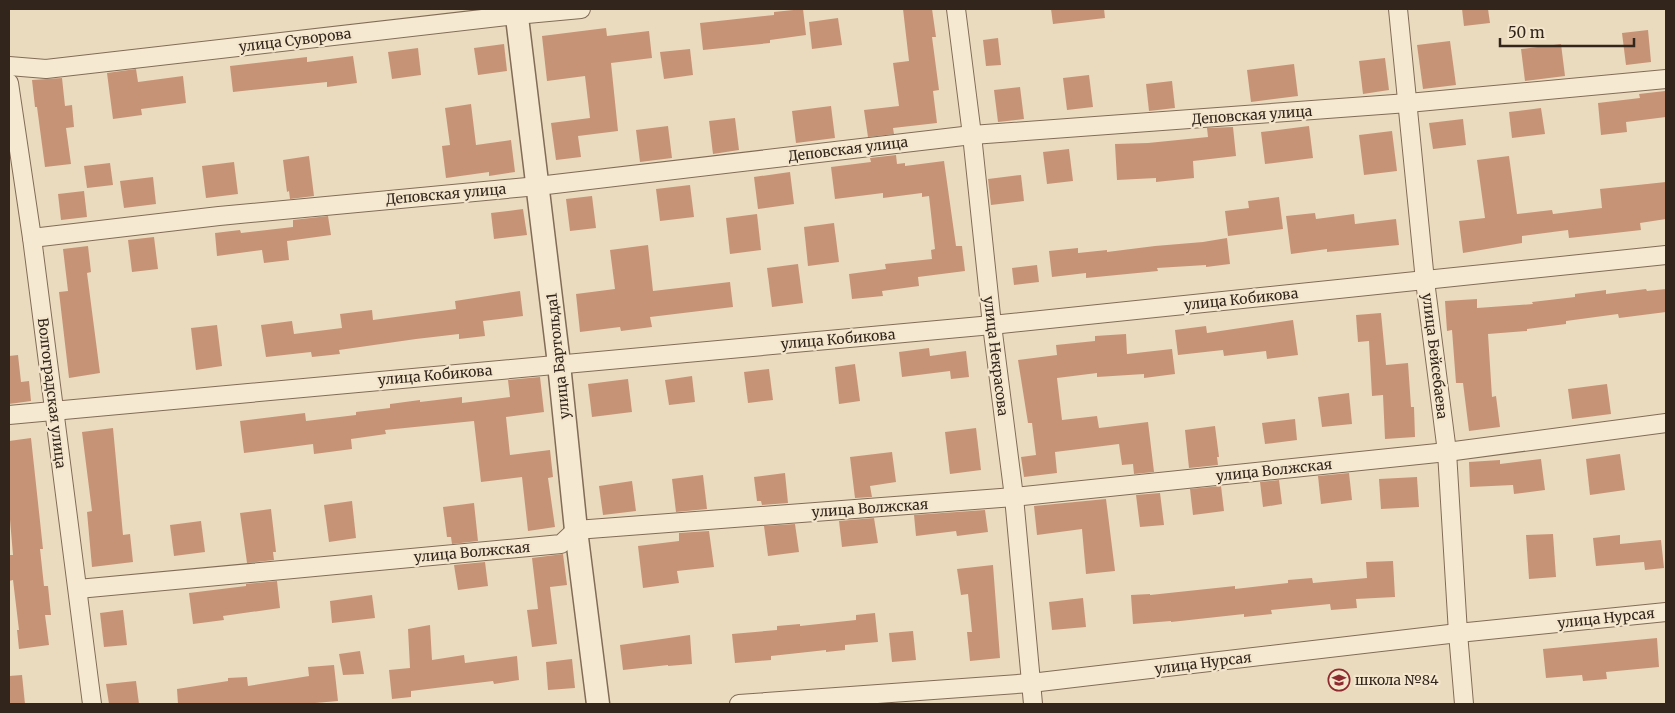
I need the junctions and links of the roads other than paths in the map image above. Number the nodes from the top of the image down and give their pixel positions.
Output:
1 (581, 9) edge
2 (956, 9) edge
3 (1398, 9) edge
4 (516, 12) edge
5 (9, 66) edge
6 (1666, 79) edge
7 (9, 83) edge
8 (1408, 104) junction
9 (972, 135) junction
10 (538, 186) junction
11 (32, 238) junction
12 (1666, 255) edge
13 (1425, 281) junction
14 (992, 325) junction
15 (559, 364) junction
16 (55, 410) junction
17 (9, 415) edge
18 (1666, 423) edge
19 (1448, 452) junction
20 (1014, 497) junction
21 (576, 530) junction
22 (78, 589) junction
23 (1666, 612) edge
24 (1458, 633) junction
25 (1031, 683) junction
26 (92, 704) edge
27 (598, 704) edge
28 (739, 704) edge
29 (1033, 704) edge
30 (1464, 704) edge

1 - 4 street, улица Суворова
2 - 9 street, улица Некрасова
3 - 8 street, улица Бейсебаева
4 - 5 street, улица Суворова
4 - 10 street, улица Бартольда1
6 - 8 street, Деповская улица
7 - 11 street, Волгоградская улица
8 - 9 street, Деповская улица
8 - 13 street, улица Бейсебаева
9 - 10 street, Деповская улица
9 - 14 street, улица Некрасова
10 - 11 street, Деповская улица
10 - 15 street, улица Бартольда1
11 - 16 street, Волгоградская улица
12 - 13 street, улица Кобикова
13 - 14 street, улица Кобикова
13 - 19 street, улица Бейсебаева
14 - 15 street, улица Кобикова
14 - 20 street, улица Некрасова
15 - 16 street, улица Кобикова
15 - 21 street, улица Бартольда1
16 - 17 street, улица Кобикова
16 - 22 street, Волгоградская улица
18 - 19 street, улица Волжская
19 - 20 street, улица Волжская
19 - 24 street, улица Бейсебаева
20 - 21 street, улица Волжская
20 - 25 street, улица Некрасова
21 - 22 street, улица Волжская
21 - 27 street, улица Бартольда1
22 - 26 street, Волгоградская улица
23 - 24 street, улица Нурсая
24 - 25 street, улица Нурсая
24 - 30 street, улица Бейсебаева
25 - 28 street, улица Нурсая
25 - 29 street, улица Некрасова

